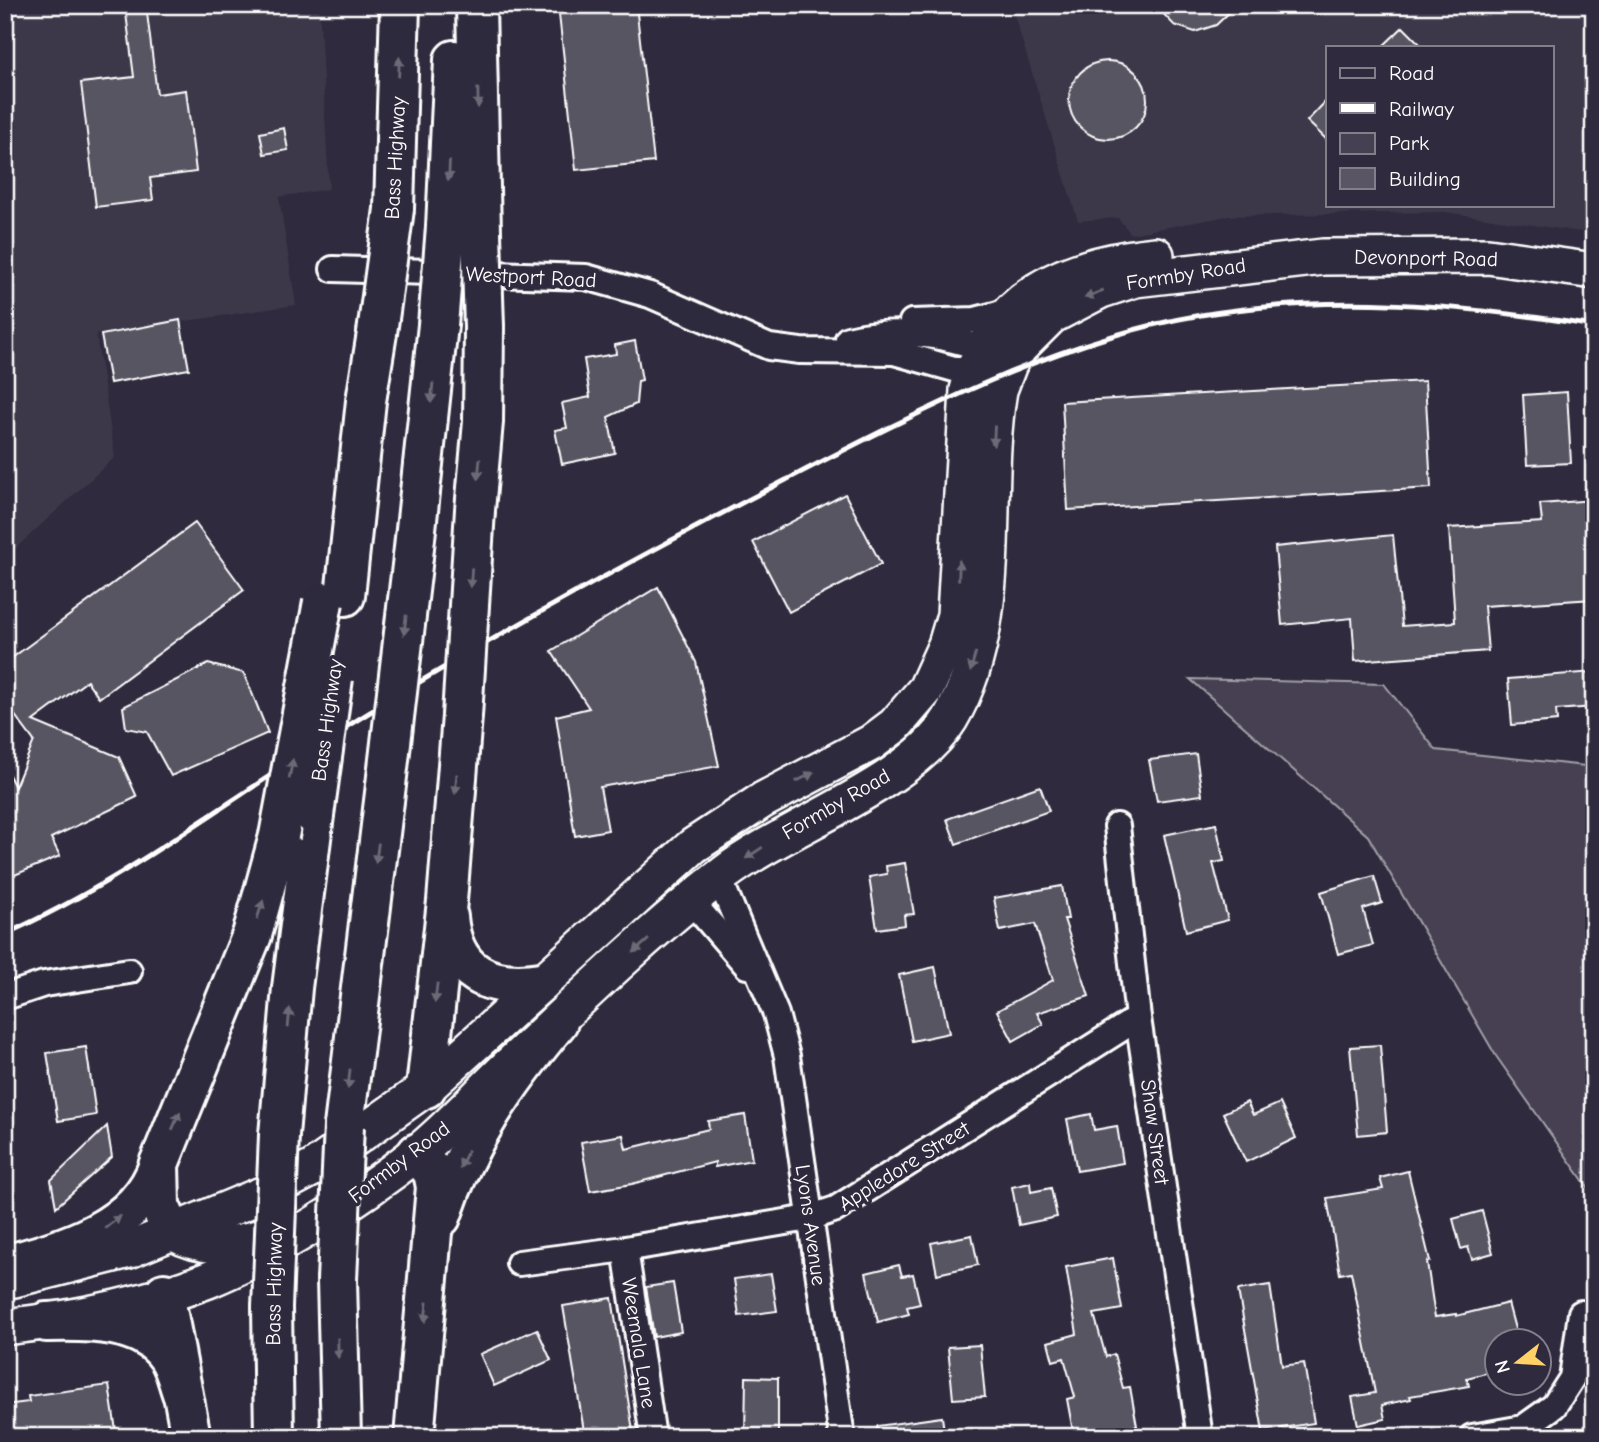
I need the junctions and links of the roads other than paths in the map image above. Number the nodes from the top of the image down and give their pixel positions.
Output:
1 (400, 5) edge
2 (457, 5) edge
3 (476, 5) edge
4 (464, 230) junction
5 (1257, 263) junction
6 (333, 269) dead end
7 (1594, 271) edge
8 (1010, 311) junction
9 (861, 336) junction
10 (800, 351) junction
11 (993, 364) junction
12 (334, 599) junction
13 (915, 704) junction
14 (947, 724) junction
15 (1117, 826) dead end
16 (703, 839) junction
17 (666, 867) junction
18 (719, 878) junction
19 (447, 901) junction
20 (692, 902) junction
21 (129, 971) dead end
22 (541, 982) junction
23 (5, 997) edge
24 (776, 1014) junction
25 (1138, 1018) junction
26 (558, 1022) junction
27 (426, 1088) junction
28 (417, 1153) junction
29 (159, 1164) junction
30 (313, 1168) junction
31 (809, 1218) junction
32 (315, 1221) junction
33 (180, 1237) junction
34 (625, 1250) junction
35 (519, 1263) dead end
36 (5, 1265) edge
37 (430, 1268) junction
38 (5, 1280) edge
39 (164, 1293) junction
40 (1581, 1313) dead end
41 (46, 1322) junction
42 (5, 1326) edge
43 (182, 1393) junction
44 (191, 1437) edge
45 (274, 1437) edge
46 (341, 1437) edge
47 (414, 1437) edge
48 (653, 1437) edge
49 (842, 1437) edge
50 (1200, 1437) edge
51 (1472, 1437) edge

12 -> 1 highway, Bass Highway, bridge
2 -> 4 highway
3 -> 4 highway
4 -> 19 highway, bridge
4 -> 46 highway, bridge
5 - 7 main road, Devonport Road
5 - 8 main road, Formby Road
5 -> 11 main road, Formby Road
6 - 10 street, Westport Road
8 - 9 street, Westport Road
8 - 11 main road, Formby Road
9 - 10 street, Westport Road
9 - 11 street, Westport Road
10 - 11 street, Westport Road
13 -> 11 main road, Formby Road
11 -> 14 main road, Formby Road
29 -> 12 highway, bridge
45 -> 12 highway, Bass Highway, bridge
13 - 14 main road
16 -> 13 main road, Formby Road
14 -> 18 main road, Formby Road
15 - 25 street, Shaw Street
16 - 17 main road, Formby Road
16 - 18 main road
17 - 20 main road
17 - 22 main road, Formby Road
18 - 20 main road, Formby Road
18 - 24 street, Lyons Avenue
19 - 22 highway
19 -> 27 highway
20 - 24 street, Lyons Avenue
20 -> 26 main road, Formby Road
21 - 23 street
22 - 27 main road, Formby Road
24 - 31 street, Lyons Avenue
25 - 31 street, Appledore Street
25 - 50 street, Shaw Street
26 - 28 main road, Formby Road
26 -> 37 highway
27 - 28 main road
27 - 30 main road, Formby Road
28 - 30 main road
28 - 32 main road, Formby Road
28 - 37 highway
29 - 33 highway
36 -> 29 highway
30 - 33 main road, Formby Road
31 - 34 street, Appledore Street
31 - 49 street, Lyons Avenue
32 - 33 main road
32 - 39 main road, Formby Road
33 - 38 main road, Formby Road
33 - 39 main road
34 - 35 street, Appledore Street
34 - 48 street, Weemala Lane
37 -> 47 highway
39 - 41 main road, Formby Road
39 - 43 highway
40 - 51 street
41 - 42 main road, Formby Road
41 - 43 highway
43 - 44 highway

